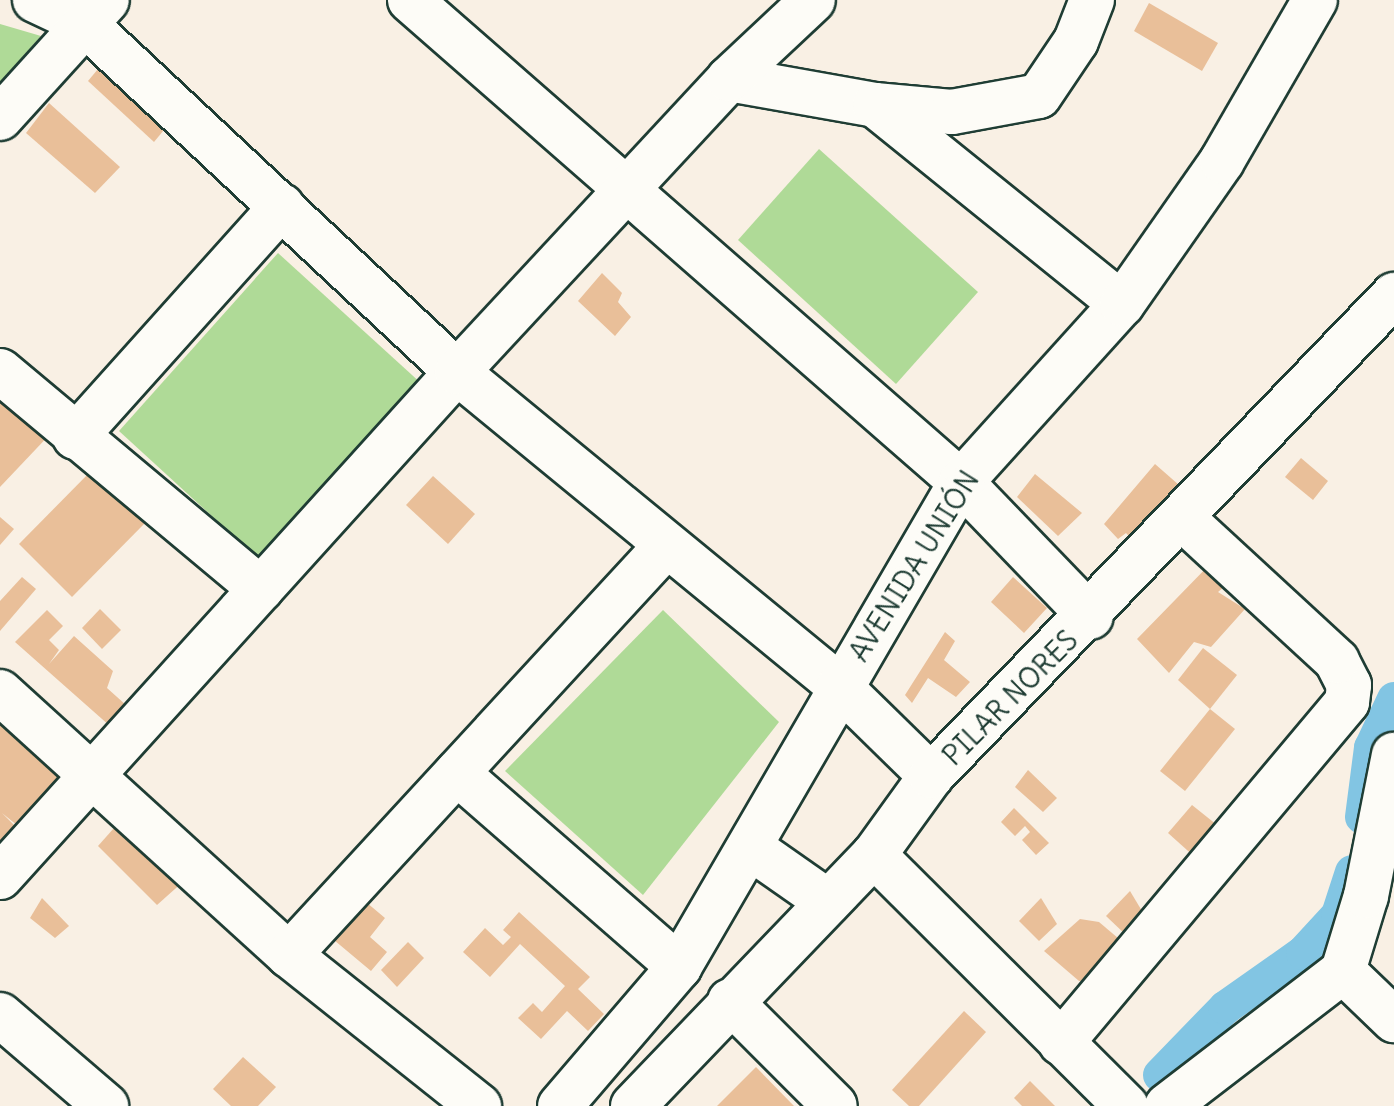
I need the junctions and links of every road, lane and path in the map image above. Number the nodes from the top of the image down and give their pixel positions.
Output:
1 (35, 0) edge
2 (410, 0) edge
3 (813, 0) edge
4 (1092, 0) edge
5 (1315, 0) edge
6 (96, 11) edge
7 (729, 79) junction
8 (875, 105) junction
9 (0, 118) edge
10 (628, 189) junction
11 (282, 206) junction
12 (1394, 295) edge
13 (1122, 304) junction
14 (0, 371) edge
15 (457, 372) junction
16 (75, 437) junction
17 (961, 482) junction
18 (1181, 517) junction
19 (664, 548) junction
20 (261, 589) junction
21 (1091, 617) junction
22 (839, 686) junction
23 (0, 692) edge
24 (1394, 755) edge
25 (457, 773) junction
26 (95, 776) junction
27 (931, 776) junction
28 (751, 848) junction
29 (874, 855) junction
30 (0, 877) edge
31 (828, 902) junction
32 (289, 955) junction
33 (679, 967) junction
34 (1343, 971) junction
35 (730, 1001) junction
36 (0, 1015) edge
37 (1394, 1020) edge
38 (1061, 1043) junction
39 (1104, 1100) edge
40 (106, 1106) edge
41 (479, 1106) edge
42 (560, 1106) edge
43 (633, 1106) edge
44 (835, 1106) edge
45 (1167, 1106) edge

1 - 6 street
2 - 10 street
3 - 7 street
4 - 8 street
5 - 13 street, AVENIDA UNIÓN
6 - 9 street
6 - 11 street
7 - 8 street
7 - 10 street
8 - 13 street
10 - 15 street
10 - 17 street
11 - 15 street
11 - 16 street
12 - 18 street, PILAR NORES
13 - 17 street, AVENIDA UNIÓN
14 - 16 street
15 - 19 street
15 - 20 street
16 - 20 street
17 - 21 street
17 - 22 street, AVENIDA UNIÓN
18 - 21 street, PILAR NORES
18 - 38 street
19 - 22 street
19 - 25 street
20 - 26 street
21 - 27 street, PILAR NORES
22 - 27 street
22 - 28 street, AVENIDA UNIÓN
23 - 26 street
24 - 34 street
25 - 32 street
25 - 33 street
26 - 30 street
26 - 32 street
27 - 29 street, PILAR NORES
28 - 31 street
28 - 33 street, AVENIDA UNIÓN
29 - 31 street, PILAR NORES
29 - 38 street
31 - 35 street, PILAR NORES
32 - 41 street
33 - 42 street, AVENIDA UNIÓN
34 - 37 street
34 - 45 street
35 - 43 street, PILAR NORES
35 - 44 street
36 - 40 street
38 - 39 street

